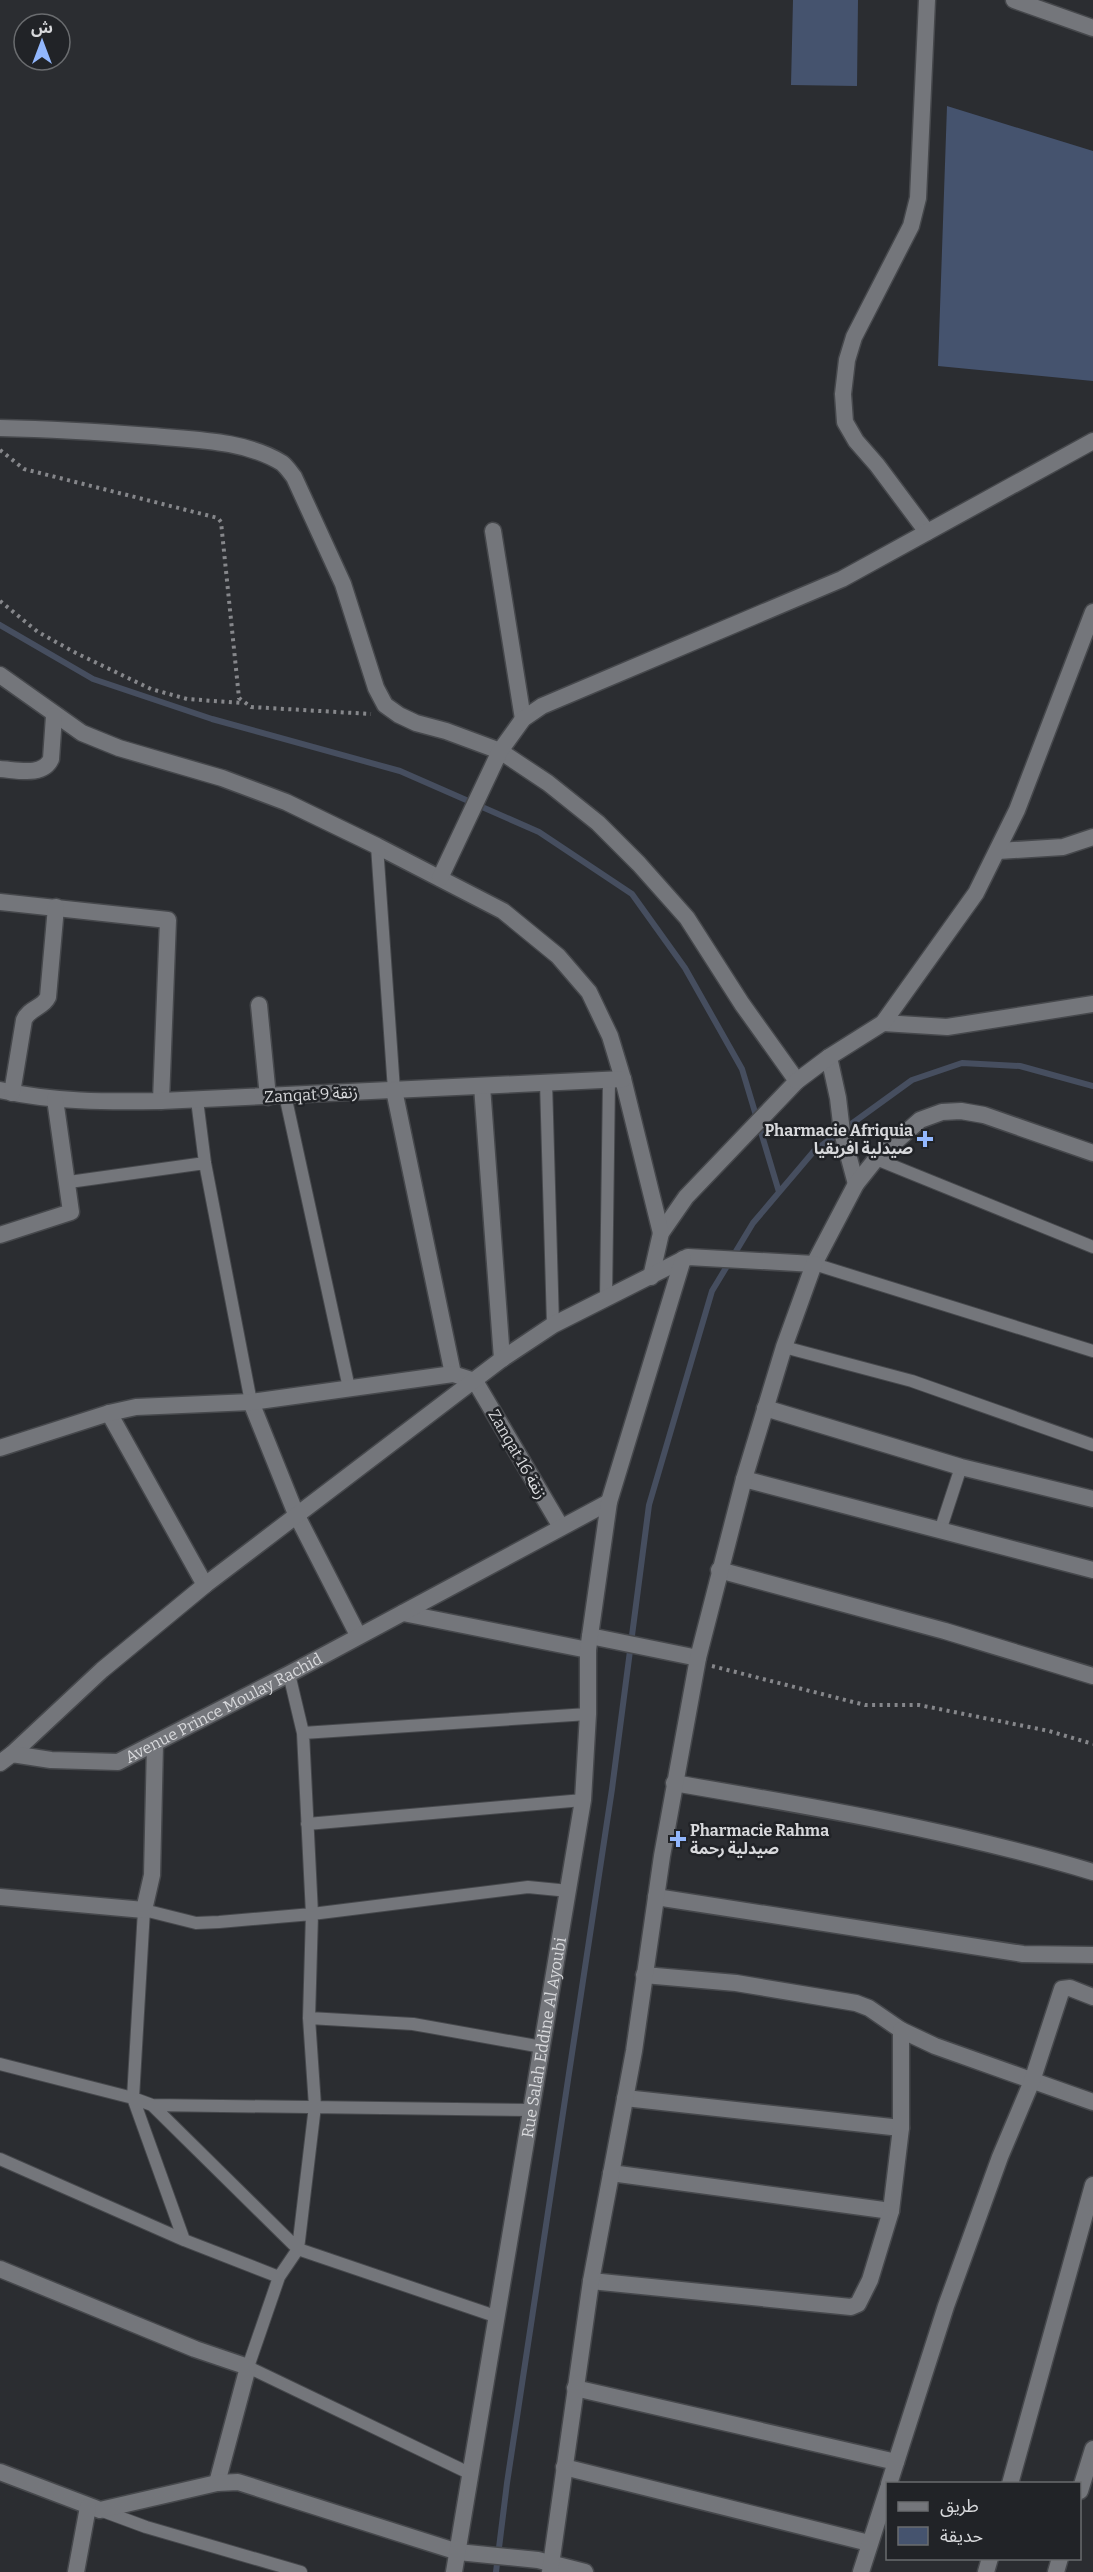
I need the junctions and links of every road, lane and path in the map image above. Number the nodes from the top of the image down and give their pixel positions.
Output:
1 (927, 0) edge
2 (1014, 0) edge
3 (1093, 28) edge
4 (0, 428) edge
5 (1093, 441) edge
6 (0, 450) edge
7 (493, 531) dead end
8 (927, 532) junction
9 (0, 601) edge
10 (1093, 612) edge
11 (0, 675) edge
12 (242, 703) junction
13 (399, 715) junction
14 (54, 716) junction
15 (523, 719) junction
16 (500, 751) junction
17 (0, 769) edge
18 (1093, 837) edge
19 (377, 846) junction
20 (998, 851) junction
21 (440, 878) junction
22 (0, 902) edge
23 (56, 907) junction
24 (1093, 1004) edge
25 (259, 1005) dead end
26 (1076, 1005) junction
27 (1093, 1016) edge
28 (882, 1023) junction
29 (829, 1057) junction
30 (616, 1079) junction
31 (797, 1081) junction
32 (546, 1082) junction
33 (482, 1086) junction
34 (394, 1090) junction
35 (6, 1092) edge
36 (285, 1095) junction
37 (268, 1097) junction
38 (55, 1099) junction
39 (197, 1100) junction
40 (161, 1101) junction
41 (1093, 1153) edge
42 (876, 1159) junction
43 (205, 1163) junction
44 (69, 1182) junction
45 (856, 1184) junction
46 (661, 1233) junction
47 (0, 1235) edge
48 (1093, 1247) edge
49 (685, 1258) junction
50 (814, 1264) junction
51 (651, 1277) junction
52 (606, 1298) junction
53 (553, 1325) junction
54 (784, 1347) junction
55 (1093, 1351) edge
56 (502, 1359) junction
57 (453, 1374) junction
58 (475, 1381) junction
59 (349, 1388) junction
60 (251, 1401) junction
61 (765, 1408) junction
62 (109, 1413) junction
63 (1093, 1445) edge
64 (0, 1448) edge
65 (961, 1467) junction
66 (744, 1479) junction
67 (1093, 1498) edge
68 (609, 1503) junction
69 (296, 1514) junction
70 (561, 1527) junction
71 (940, 1531) junction
72 (719, 1570) junction
73 (1093, 1570) edge
74 (205, 1585) junction
75 (403, 1613) junction
76 (358, 1635) junction
77 (589, 1643) junction
78 (698, 1660) junction
79 (289, 1674) junction
80 (1093, 1676) edge
81 (588, 1714) junction
82 (303, 1733) junction
83 (155, 1744) junction
84 (1093, 1744) edge
85 (6, 1758) edge
86 (674, 1782) junction
87 (583, 1800) junction
88 (307, 1824) junction
89 (1093, 1872) edge
90 (568, 1891) junction
91 (0, 1897) edge
92 (656, 1897) junction
93 (144, 1910) junction
94 (312, 1914) junction
95 (1093, 1955) edge
96 (644, 1975) junction
97 (1093, 1997) edge
98 (309, 2018) junction
99 (901, 2030) junction
100 (542, 2047) junction
101 (0, 2064) edge
102 (1032, 2081) junction
103 (133, 2098) junction
104 (625, 2098) junction
105 (1093, 2102) edge
106 (152, 2105) junction
107 (315, 2106) junction
108 (530, 2110) junction
109 (901, 2128) junction
110 (0, 2159) edge
111 (611, 2173) junction
112 (1093, 2185) edge
113 (891, 2211) junction
114 (184, 2240) junction
115 (298, 2249) junction
116 (0, 2269) edge
117 (279, 2277) junction
118 (591, 2281) junction
119 (495, 2316) junction
120 (248, 2367) junction
121 (575, 2388) junction
122 (1093, 2449) edge
123 (896, 2462) junction
124 (564, 2467) junction
125 (0, 2472) edge
126 (471, 2474) junction
127 (889, 2482) edge
128 (1012, 2482) edge
129 (217, 2483) junction
130 (1081, 2488) edge
131 (886, 2492) edge
132 (94, 2509) junction
133 (869, 2543) junction
134 (458, 2552) junction
135 (546, 2565) edge
136 (76, 2572) edge
137 (301, 2572) edge
138 (454, 2572) edge
139 (585, 2572) edge
140 (861, 2572) edge

1 - 8 street
2 - 3 street
4 - 13 street
5 - 8 street
6 - 12 path
7 - 15 street
8 - 15 street
9 - 12 path
10 - 20 street
11 - 14 street
12 - 13 path
13 - 16 street
14 - 17 street
14 - 19 street
15 - 16 street
16 - 21 street
16 - 31 street
18 - 20 street
19 - 21 street
19 - 34 street
20 - 28 street
21 - 30 street
22 - 23 street
23 - 35 street
23 - 40 street
24 - 26 street
25 - 37 street
26 - 27 street
26 - 28 street
28 - 29 street
29 - 31 street
29 - 45 street
30 - 32 street, Zanqat 9 زنقة
30 - 46 street
30 - 52 street
31 - 46 street
32 - 33 street, Zanqat 9 زنقة
32 - 53 street
33 - 34 street, Zanqat 9 زنقة
33 - 56 street
34 - 36 street, Zanqat 9 زنقة
34 - 57 street
35 - 38 street, Zanqat 9 زنقة
36 - 37 street, Zanqat 9 زنقة
36 - 59 street
37 - 39 street, Zanqat 9 زنقة
38 - 40 street, Zanqat 9 زنقة
38 - 44 street
39 - 40 street, Zanqat 9 زنقة
39 - 43 street
41 - 42 street
42 - 45 street
42 - 48 street
43 - 44 street
43 - 60 street
44 - 47 street
45 - 50 street
46 - 51 street
49 - 50 street
49 - 51 street
49 - 68 street, Rue Salah Eddine Al Ayoubi
50 - 54 street
50 - 55 street
51 - 52 street
52 - 53 street
53 - 56 street
54 - 61 street
54 - 63 street
56 - 58 street
57 - 58 street
57 - 59 street
58 - 69 street
58 - 70 street, Zanqat 16 زنقة
59 - 60 street
60 - 62 street
60 - 69 street
61 - 65 street
61 - 66 street
62 - 64 street
62 - 74 street
65 - 67 street
65 - 71 street
66 - 71 street
66 - 72 street
68 - 70 street, Avenue Prince Moulay Rachid
68 - 77 street, Rue Salah Eddine Al Ayoubi
69 - 74 street
69 - 76 street
70 - 75 street, Avenue Prince Moulay Rachid
71 - 73 street
72 - 78 street
72 - 80 street
74 - 85 street
75 - 76 street, Avenue Prince Moulay Rachid
75 - 77 street
76 - 79 street, Avenue Prince Moulay Rachid
77 - 78 street
77 - 81 street, Rue Salah Eddine Al Ayoubi
78 - 84 path
78 - 86 street
79 - 82 street
79 - 83 street, Avenue Prince Moulay Rachid
81 - 82 street
81 - 87 street, Rue Salah Eddine Al Ayoubi
82 - 88 street
83 - 85 street, Avenue Prince Moulay Rachid
83 - 93 street
86 - 89 street
86 - 92 street
87 - 88 street
87 - 90 street, Rue Salah Eddine Al Ayoubi
88 - 94 street
90 - 94 street
90 - 100 street, Rue Salah Eddine Al Ayoubi
91 - 93 street
92 - 95 street
92 - 96 street
93 - 94 street
93 - 103 street
94 - 98 street
96 - 99 street
96 - 104 street
97 - 102 street
98 - 100 street
98 - 107 street
99 - 102 street
99 - 109 street
100 - 108 street, Rue Salah Eddine Al Ayoubi
101 - 103 street
102 - 105 street
102 - 123 street
103 - 106 street
103 - 114 street
104 - 109 street
104 - 111 street
106 - 107 street
106 - 115 street
107 - 108 street
107 - 115 street
108 - 119 street, Rue Salah Eddine Al Ayoubi
109 - 113 street
110 - 114 street
111 - 113 street
111 - 118 street
112 - 128 street
113 - 118 street
114 - 117 street
115 - 117 street
115 - 119 street
116 - 120 street
117 - 120 street
118 - 121 street
119 - 126 street, Rue Salah Eddine Al Ayoubi
120 - 126 street
120 - 129 street
121 - 123 street
121 - 124 street
122 - 130 street
123 - 127 street
124 - 133 street
124 - 135 street
125 - 132 street
126 - 134 street, Rue Salah Eddine Al Ayoubi
129 - 132 street
129 - 134 street
131 - 133 street
132 - 136 street
132 - 137 street
133 - 140 street
134 - 135 street
134 - 138 street, Rue Salah Eddine Al Ayoubi
135 - 139 street

